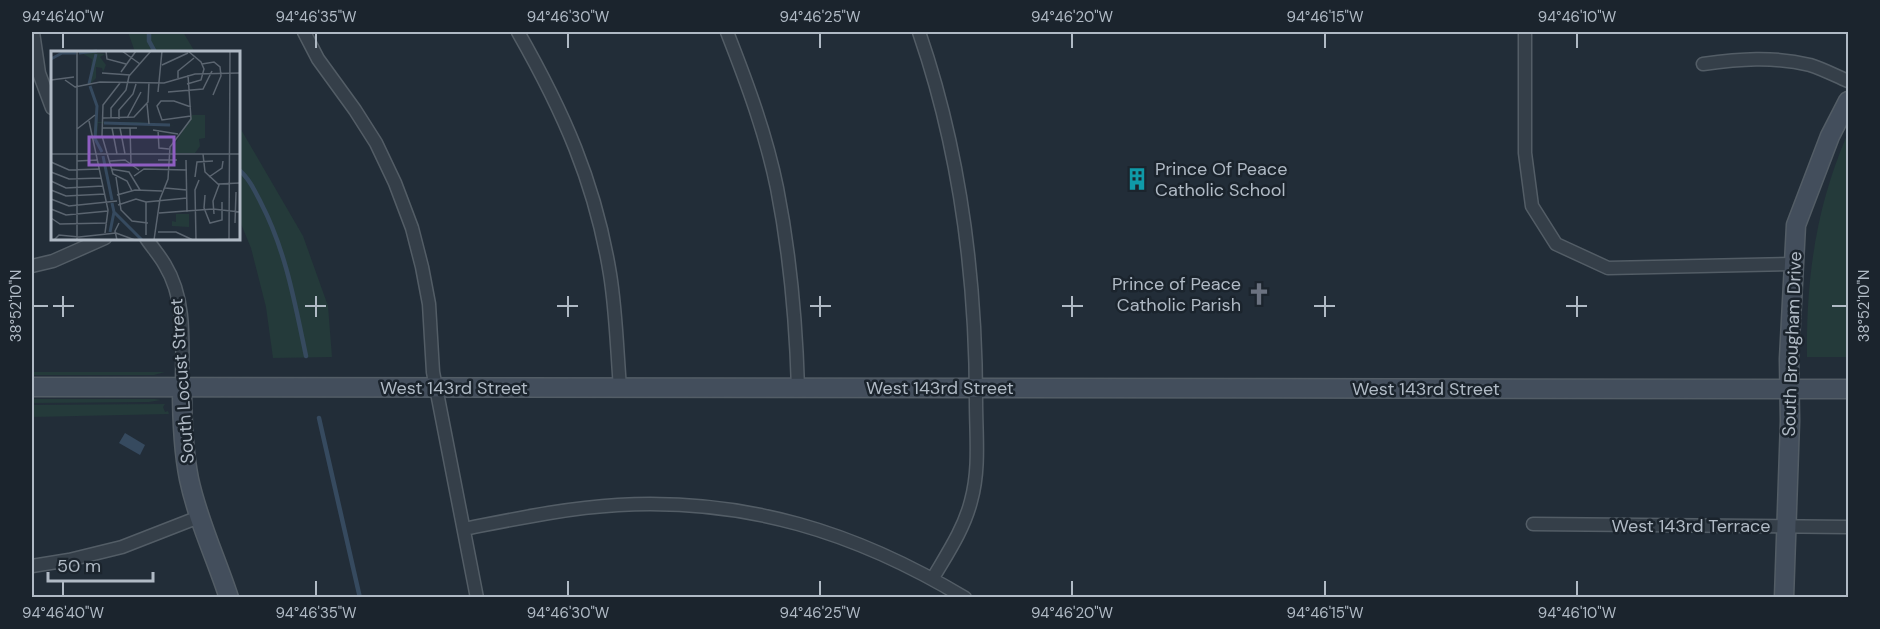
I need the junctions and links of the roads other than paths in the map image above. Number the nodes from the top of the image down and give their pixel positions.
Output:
1 (33, 32) edge
2 (304, 32) edge
3 (518, 32) edge
4 (727, 32) edge
5 (919, 32) edge
6 (1525, 32) edge
7 (33, 47) edge
8 (1703, 64) dead end
9 (1848, 81) edge
10 (1848, 101) edge
11 (51, 105) edge
12 (100, 240) edge
13 (147, 240) edge
14 (1794, 264) junction
15 (32, 266) edge
16 (32, 387) edge
17 (182, 387) junction
18 (437, 388) junction
19 (620, 388) junction
20 (798, 388) junction
21 (976, 388) junction
22 (1790, 389) junction
23 (1848, 389) edge
24 (200, 517) junction
25 (1533, 524) dead end
26 (1787, 526) junction
27 (1848, 526) edge
28 (464, 529) junction
29 (32, 566) edge
30 (933, 578) junction
31 (229, 597) edge
32 (477, 597) edge
33 (965, 597) edge
34 (1784, 597) edge

1 - 7 street
2 - 18 street
3 - 19 street
4 - 20 street
5 - 21 street
6 - 14 street
7 - 11 street
8 - 9 street
10 - 14 street, South Brougham Drive
12 - 15 street
13 - 17 street, South Locust Street
14 - 22 street, South Brougham Drive
16 - 17 street, West 143rd Street
17 - 18 street, West 143rd Street
17 - 24 street, South Locust Street
18 - 19 street, West 143rd Street
18 - 28 street
19 - 20 street, West 143rd Street
20 - 21 street, West 143rd Street
21 - 22 street, West 143rd Street
21 - 30 street
22 - 23 street, West 143rd Street
22 - 26 street, South Brougham Drive
24 - 29 street
24 - 31 street, South Locust Street
25 - 26 street, West 143rd Terrace
26 - 27 street, West 143rd Terrace
26 - 34 street, South Brougham Drive
28 - 30 street
28 - 32 street
30 - 33 street

